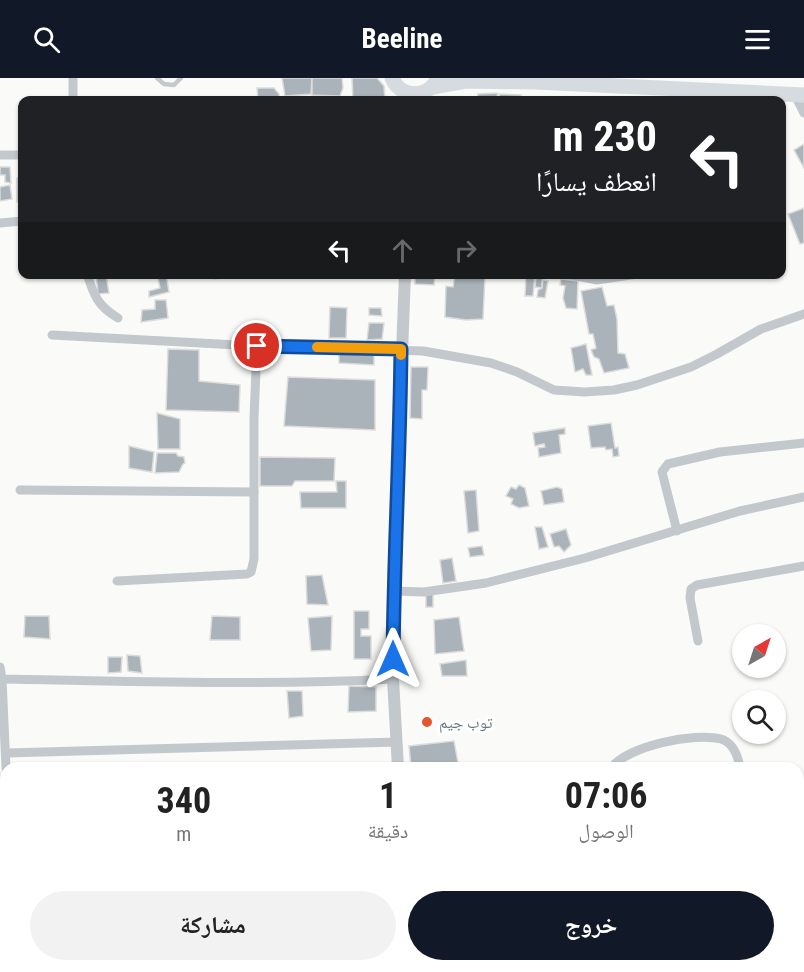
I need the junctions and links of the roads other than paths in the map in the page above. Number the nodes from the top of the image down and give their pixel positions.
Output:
1 (73, 78) edge
2 (157, 78) edge
3 (181, 78) edge
4 (398, 89) edge
5 (428, 89) edge
6 (800, 95) edge
7 (73, 96) edge
8 (804, 113) edge
9 (0, 155) edge
10 (18, 155) edge
11 (18, 221) edge
12 (0, 223) edge
13 (89, 279) edge
14 (405, 279) edge
15 (804, 314) edge
16 (118, 318) dead end
17 (51, 335) dead end
18 (257, 346) junction
19 (401, 349) junction
20 (804, 443) edge
21 (20, 490) dead end
22 (254, 492) junction
23 (804, 497) edge
24 (676, 531) junction
25 (804, 566) edge
26 (117, 581) dead end
27 (393, 591) junction
28 (698, 641) dead end
29 (0, 667) edge
30 (2, 679) junction
31 (393, 679) junction
32 (397, 742) junction
33 (6, 753) junction
34 (6, 762) edge
35 (398, 762) edge
36 (617, 762) edge
37 (739, 762) edge

1 - 7 street
2 - 3 lane
4 - 5 main road
5 - 6 main road
6 - 8 street
9 - 10 street
11 - 12 street
13 - 16 street
14 - 19 street
15 - 19 street
17 - 18 street
18 - 19 street
18 - 22 street
19 - 27 street
20 - 24 street
21 - 22 street
22 - 26 street
23 - 24 street
24 - 27 street
25 - 28 street
27 - 31 street
29 - 30 street
30 - 31 street
30 - 33 street
31 - 32 street
32 - 33 street
32 - 35 street
33 - 34 street
36 - 37 street

